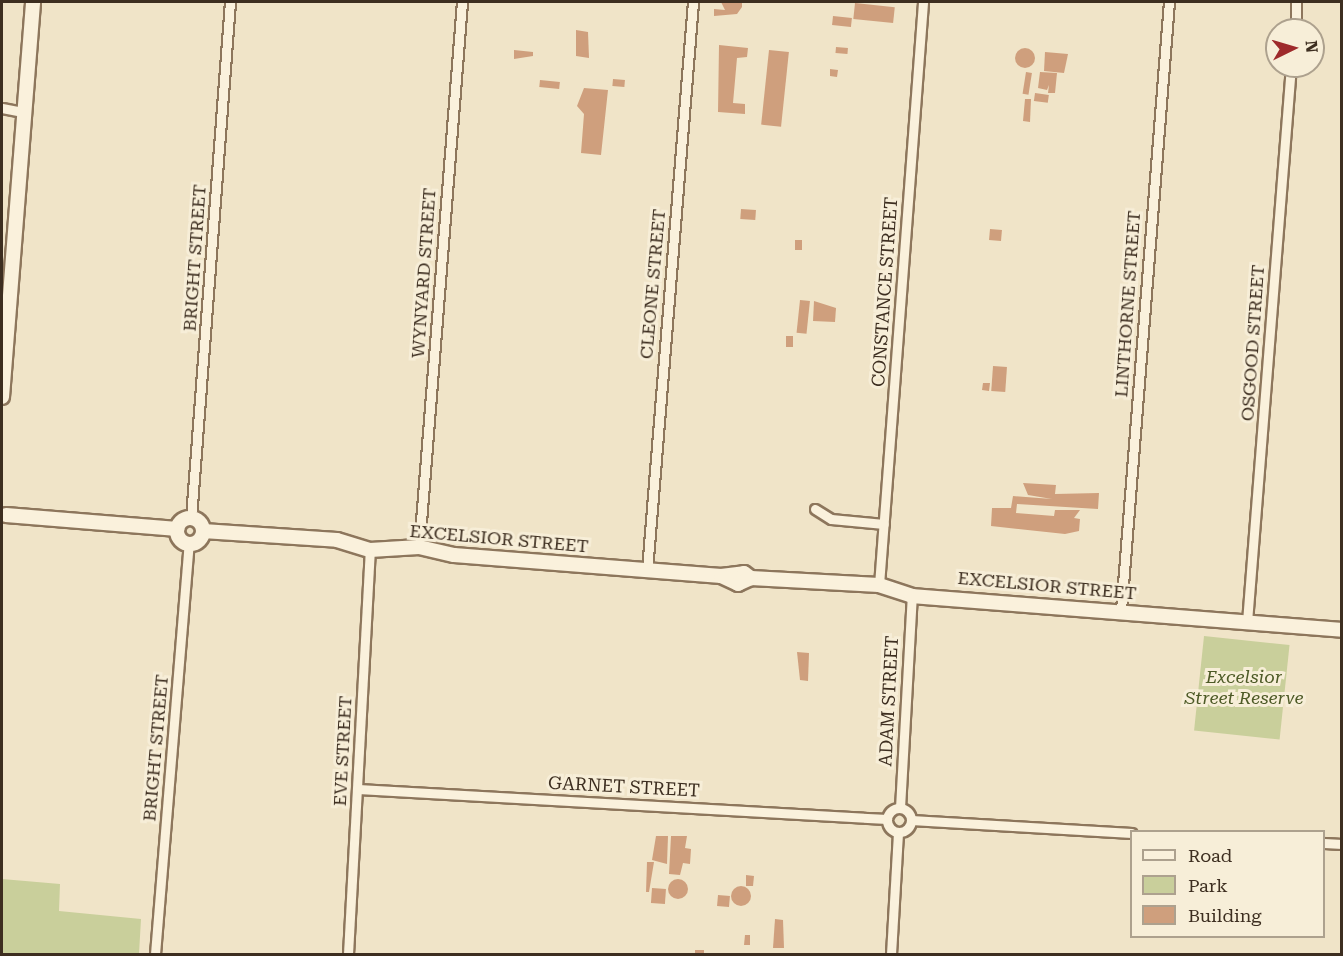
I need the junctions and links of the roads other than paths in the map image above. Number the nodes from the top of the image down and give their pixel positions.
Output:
1 (33, 2) edge
2 (230, 2) edge
3 (462, 2) edge
4 (693, 2) edge
5 (923, 2) edge
6 (1168, 2) edge
7 (1296, 2) edge
8 (1296, 18) edge
9 (1290, 78) edge
10 (2, 108) edge
11 (23, 112) junction
12 (3, 341) edge
13 (2, 397) edge
14 (815, 509) dead end
15 (3, 514) edge
16 (191, 518) junction
17 (884, 524) junction
18 (177, 529) junction
19 (203, 531) junction
20 (189, 544) junction
21 (419, 547) junction
22 (370, 550) junction
23 (647, 570) junction
24 (879, 585) junction
25 (912, 596) junction
26 (1121, 610) junction
27 (1247, 622) junction
28 (1341, 630) edge
29 (358, 789) junction
30 (900, 808) junction
31 (887, 819) junction
32 (911, 820) junction
33 (898, 832) junction
34 (1130, 833) edge
35 (1325, 843) edge
36 (1341, 844) edge
37 (155, 954) edge
38 (348, 954) edge
39 (891, 954) edge

1 - 11 street
2 - 16 street, BRIGHT STREET
3 - 21 street, WYNYARD STREET
4 - 23 street, CLEONE STREET
5 - 17 street, CONSTANCE STREET
6 - 26 street, LINTHORNE STREET
7 - 8 street
9 - 27 street, OSGOOD STREET
10 - 11 street
11 - 12 street
12 - 13 street
14 - 17 street
15 - 18 street
16 - 18 street
16 - 19 street
17 - 24 street, CONSTANCE STREET
18 - 20 street
19 - 20 street
19 - 22 street, EXCELSIOR STREET
20 - 37 street, BRIGHT STREET
21 - 22 street, EXCELSIOR STREET
21 - 23 street, EXCELSIOR STREET
22 - 29 street, EVE STREET
23 - 24 street, EXCELSIOR STREET
24 - 25 street, EXCELSIOR STREET
25 - 26 street, EXCELSIOR STREET
25 - 30 street, ADAM STREET
26 - 27 street, EXCELSIOR STREET
27 - 28 street, EXCELSIOR STREET
29 - 31 street, GARNET STREET
29 - 38 street, EVE STREET
30 - 31 street
30 - 32 street
31 - 33 street
32 - 33 street
32 - 34 street
33 - 39 street
35 - 36 street

